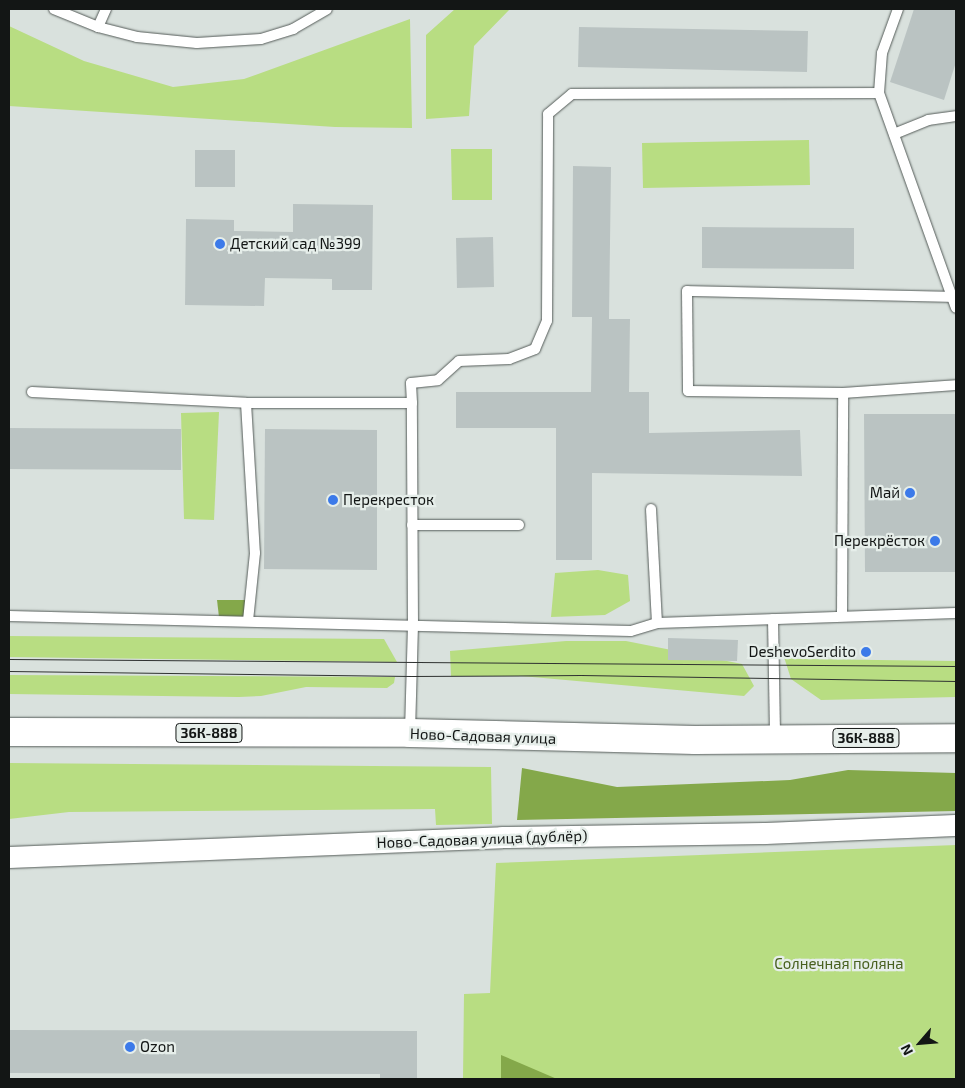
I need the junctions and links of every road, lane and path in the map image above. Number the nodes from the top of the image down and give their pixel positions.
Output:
1 (54, 9) edge
2 (106, 9) edge
3 (327, 9) edge
4 (898, 9) edge
5 (98, 27) junction
6 (879, 93) junction
7 (956, 116) edge
8 (894, 134) junction
9 (952, 297) junction
10 (956, 308) edge
11 (956, 385) edge
12 (32, 392) dead end
13 (844, 393) junction
14 (246, 403) junction
15 (412, 403) junction
16 (652, 509) dead end
17 (412, 525) junction
18 (519, 525) dead end
19 (956, 613) edge
20 (842, 615) junction
21 (9, 616) edge
22 (773, 619) junction
23 (248, 621) junction
24 (657, 623) junction
25 (413, 625) junction
26 (9, 732) edge
27 (410, 733) junction
28 (776, 738) junction
29 (956, 738) edge
30 (956, 825) edge
31 (9, 857) edge

1 - 5 lane
2 - 5 lane
3 - 5 lane
4 - 6 lane
6 - 8 lane
6 - 15 lane
7 - 8 lane
8 - 9 lane
9 - 10 lane
9 - 13 lane
11 - 13 lane
12 - 14 lane
13 - 20 lane
14 - 15 lane
14 - 23 lane
15 - 17 lane
16 - 24 lane
17 - 18 lane
17 - 25 lane
19 - 20 lane
20 - 22 lane
21 - 23 lane
22 - 24 lane
22 - 28 lane
23 - 25 lane
24 - 25 lane
25 - 27 lane
26 - 27 main road, Ново-Садовая улица / 36К-888
27 - 28 main road, Ново-Садовая улица / 36К-888
28 - 29 main road, Ново-Садовая улица / 36К-888
30 - 31 street, Ново-Садовая улица (дублёр)

